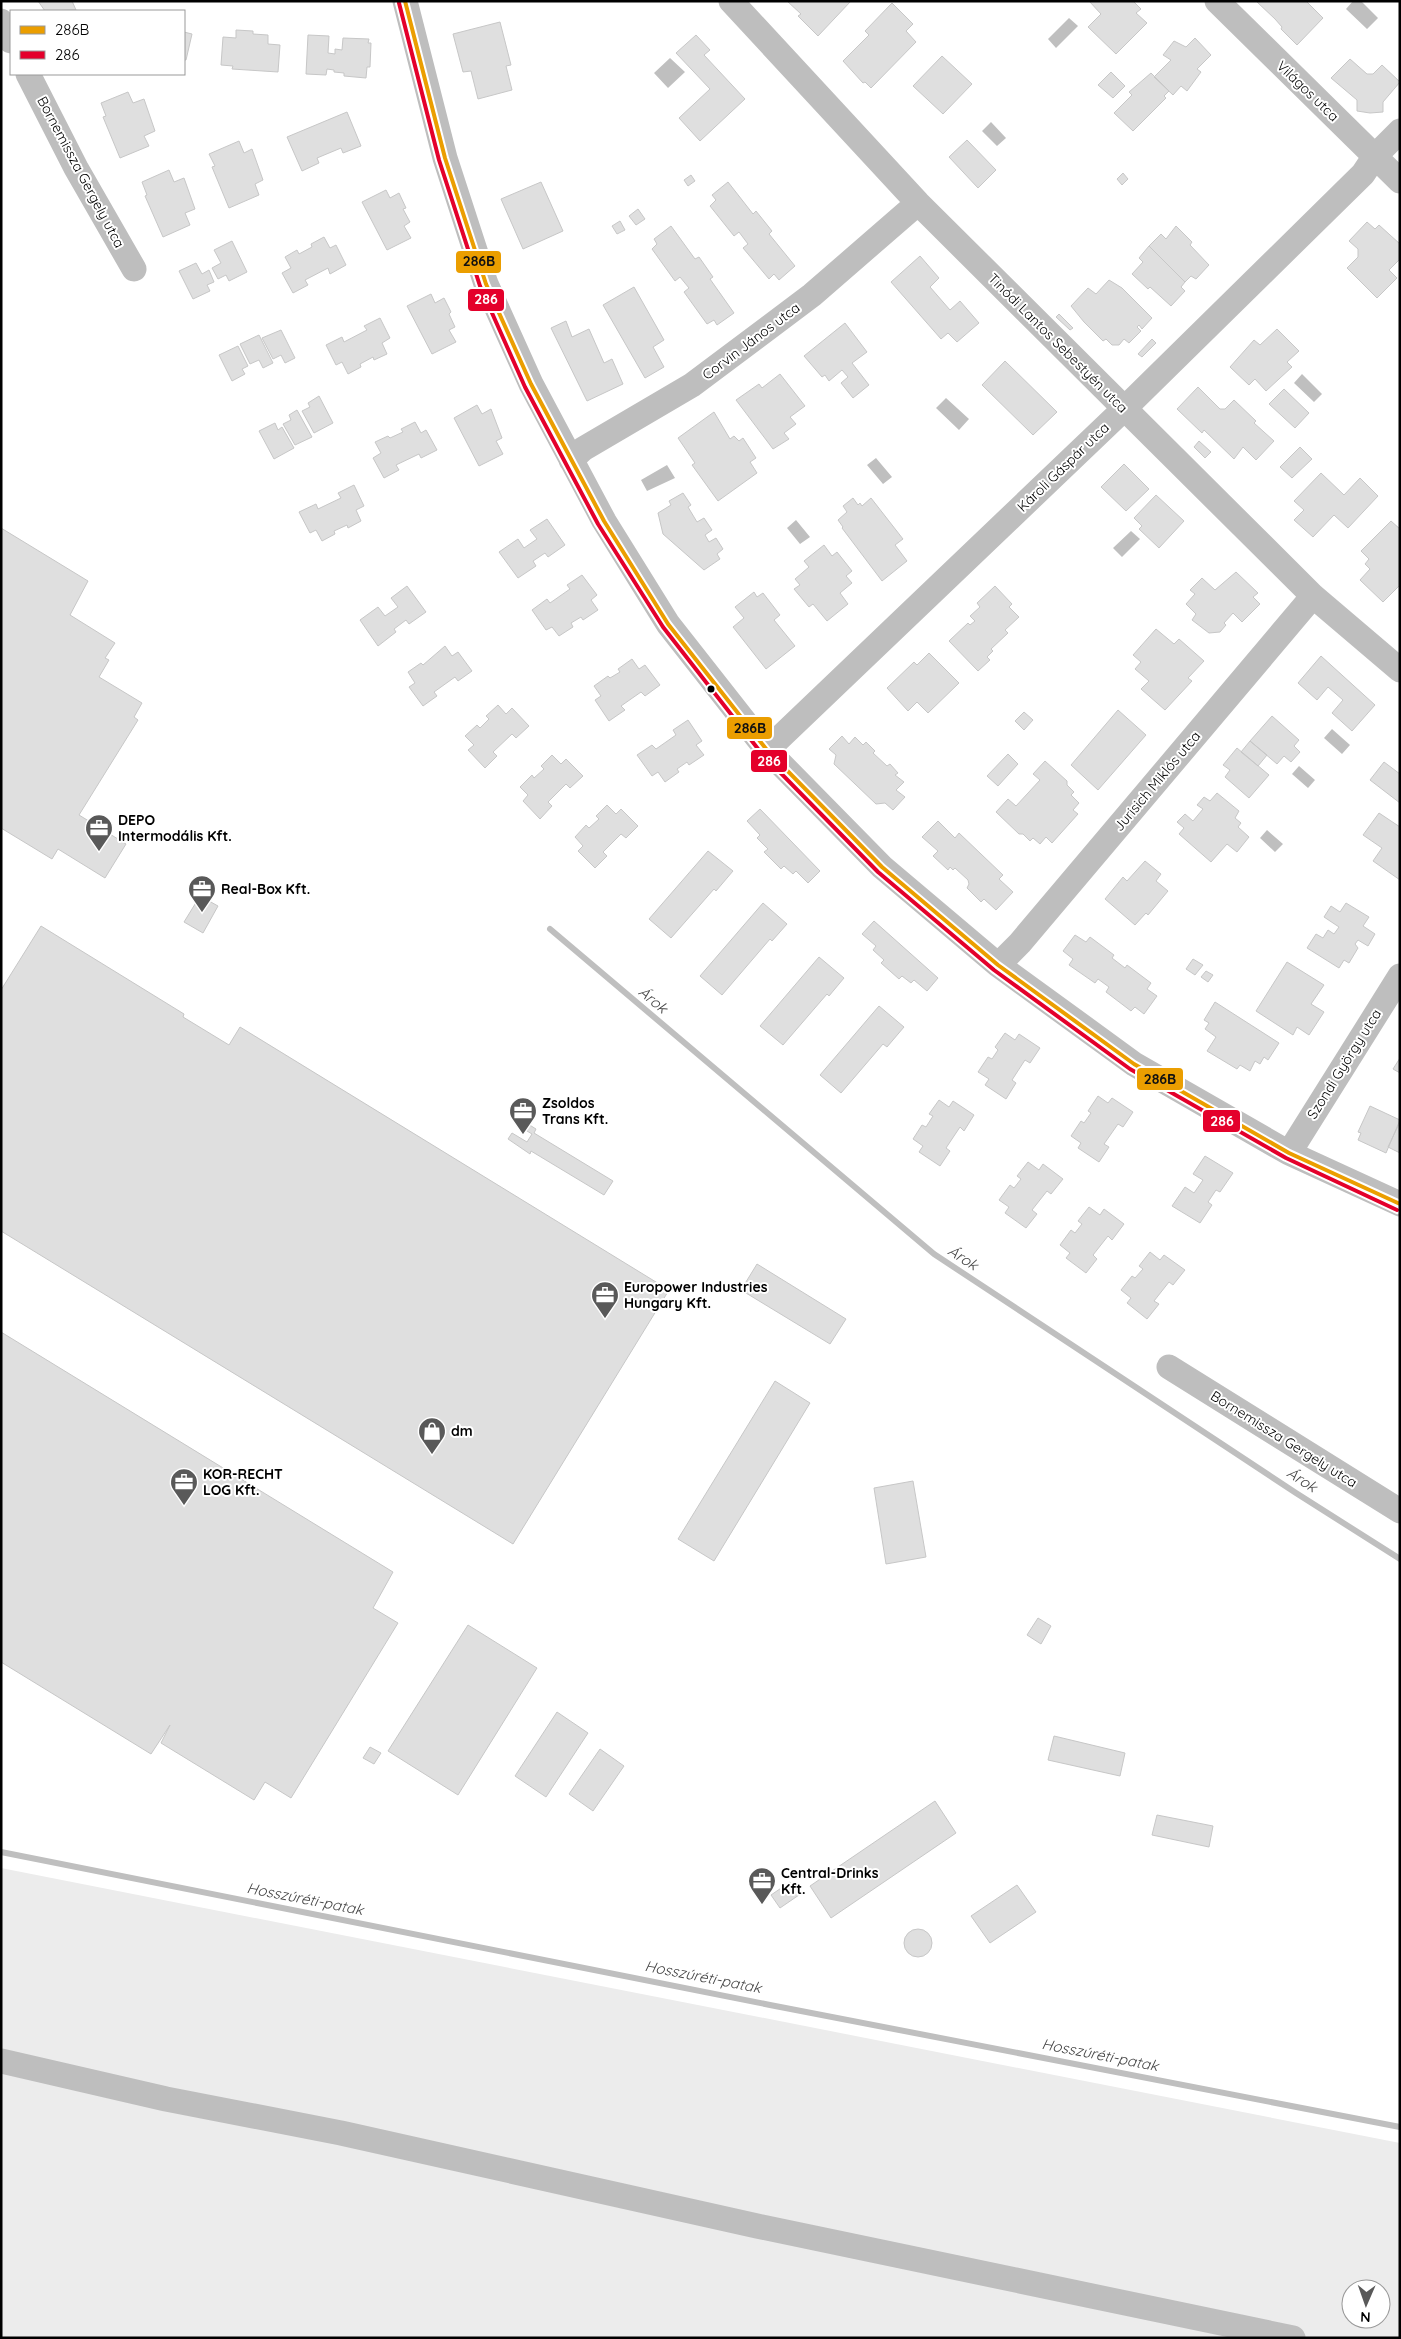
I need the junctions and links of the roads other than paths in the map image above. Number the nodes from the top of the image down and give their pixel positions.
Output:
1 (406, 1) edge
2 (731, 1) edge
3 (1216, 1) edge
4 (1, 21) edge
5 (10, 39) edge
6 (29, 75) edge
7 (1400, 130) edge
8 (1375, 156) junction
9 (1400, 181) edge
10 (918, 203) junction
11 (134, 269) dead end
12 (1125, 408) junction
13 (570, 460) junction
14 (1313, 596) junction
15 (1400, 670) edge
16 (767, 750) junction
17 (998, 965) junction
18 (1400, 976) edge
19 (1289, 1153) junction
20 (1400, 1204) edge
21 (1169, 1367) dead end
22 (1400, 1511) edge
23 (1, 2061) edge
24 (1293, 2338) edge

1 - 13 street
2 - 10 street, Tinódi Lantos Sebestyén utca
3 - 8 street, Világos utca
4 - 5 street
6 - 11 street, Bornemissza Gergely utca
7 - 8 street, Károli Gáspár utca
8 - 9 street, Világos utca
8 - 12 street, Károli Gáspár utca
10 - 12 street, Tinódi Lantos Sebestyén utca
10 - 13 street, Corvin János utca
12 - 14 street, Tinódi Lantos Sebestyén utca
12 - 16 street, Károli Gáspár utca
13 - 16 street
14 - 15 street, Tinódi Lantos Sebestyén utca
14 - 17 street, Jurisich Miklós utca
16 - 17 street
17 - 19 street
18 - 19 street, Szondi György utca
19 - 20 street
21 - 22 street, Bornemissza Gergely utca
23 - 24 street

